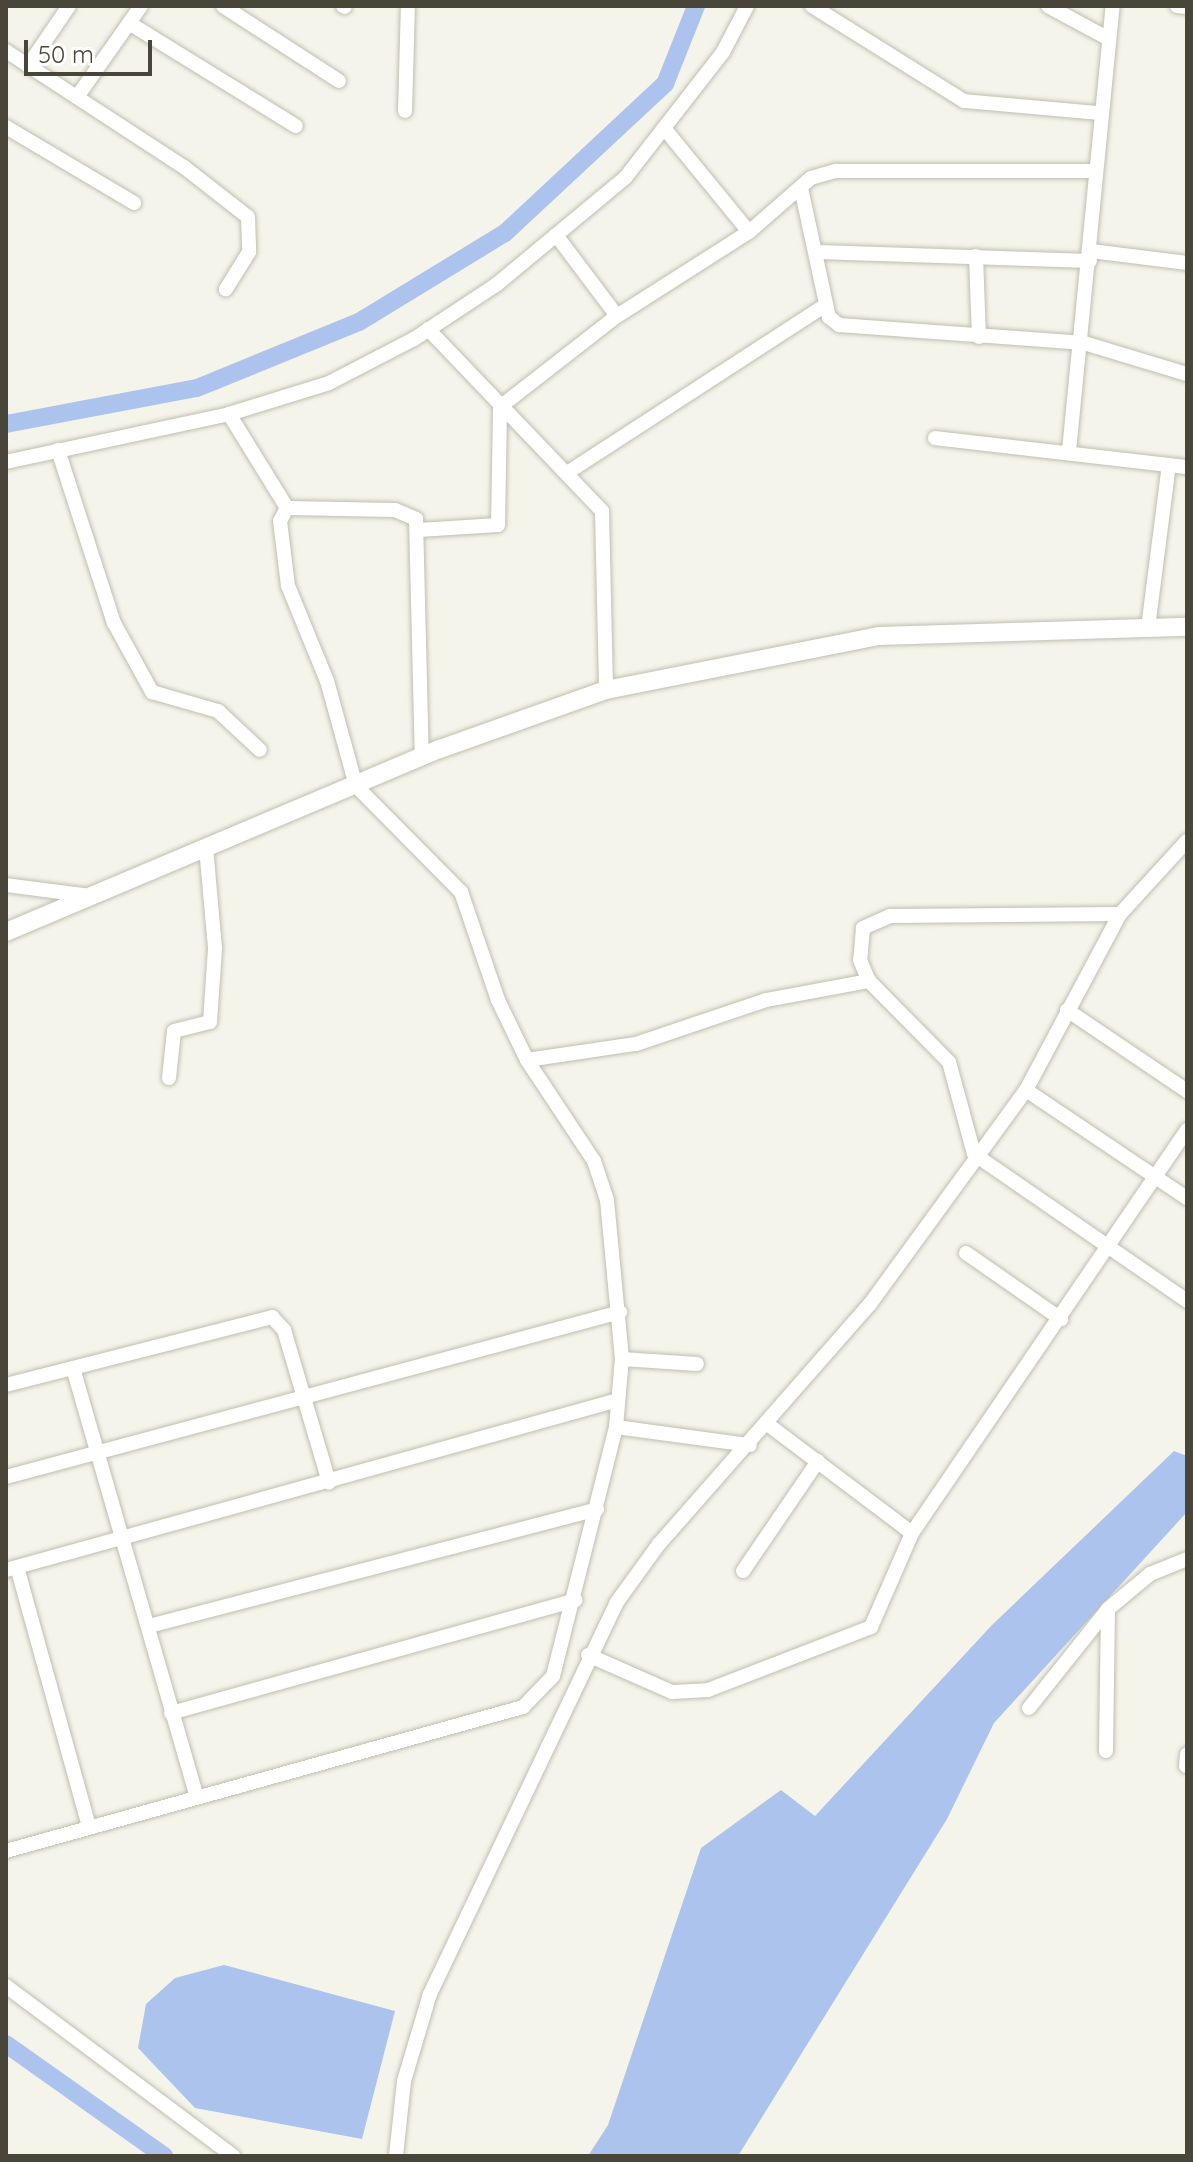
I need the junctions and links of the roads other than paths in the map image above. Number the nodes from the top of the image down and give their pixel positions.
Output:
1 (69, 6) edge
2 (141, 6) edge
3 (223, 6) edge
4 (408, 6) edge
5 (747, 6) edge
6 (812, 6) edge
7 (1048, 6) edge
8 (1113, 6) edge
9 (1177, 6) edge
10 (1187, 7) edge
11 (129, 23) junction
12 (1109, 39) junction
13 (6, 51) edge
14 (28, 66) junction
15 (339, 81) dead end
16 (77, 97) junction
17 (405, 111) dead end
18 (1098, 113) junction
19 (296, 126) dead end
20 (6, 127) edge
21 (664, 128) junction
22 (1096, 171) junction
23 (801, 188) junction
24 (134, 203) dead end
25 (749, 232) junction
26 (556, 235) junction
27 (818, 252) junction
28 (976, 256) junction
29 (1090, 256) junction
30 (1187, 263) edge
31 (226, 289) dead end
32 (826, 305) junction
33 (617, 316) junction
34 (428, 329) junction
35 (979, 337) junction
36 (1084, 343) junction
37 (1187, 374) edge
38 (500, 407) junction
39 (229, 414) junction
40 (935, 438) dead end
41 (58, 450) junction
42 (1069, 451) junction
43 (6, 462) edge
44 (1169, 465) junction
45 (1187, 467) edge
46 (570, 471) junction
47 (287, 508) junction
48 (419, 530) junction
49 (1187, 627) edge
50 (1148, 628) junction
51 (606, 690) junction
52 (260, 750) dead end
53 (422, 757) junction
54 (356, 786) junction
55 (1187, 841) edge
56 (206, 848) junction
57 (6, 885) edge
58 (91, 896) junction
59 (1120, 914) junction
60 (6, 932) edge
61 (869, 981) junction
62 (1067, 1010) junction
63 (527, 1060) junction
64 (169, 1078) dead end
65 (1026, 1090) junction
66 (1187, 1091) edge
67 (1187, 1130) edge
68 (974, 1154) junction
69 (1158, 1175) junction
70 (1187, 1198) edge
71 (1107, 1248) junction
72 (966, 1253) dead end
73 (1187, 1301) edge
74 (620, 1312) junction
75 (1061, 1319) junction
76 (622, 1359) junction
77 (697, 1364) dead end
78 (73, 1368) junction
79 (6, 1385) edge
80 (304, 1397) junction
81 (618, 1400) junction
82 (770, 1426) junction
83 (616, 1427) junction
84 (750, 1445) junction
85 (98, 1452) junction
86 (818, 1461) junction
87 (6, 1477) edge
88 (329, 1482) junction
89 (597, 1509) junction
90 (912, 1533) junction
91 (123, 1539) junction
92 (1187, 1559) edge
93 (11, 1568) edge
94 (743, 1571) dead end
95 (575, 1600) junction
96 (1108, 1609) junction
97 (149, 1626) junction
98 (564, 1640) junction
99 (589, 1652) junction
100 (1029, 1708) dead end
101 (171, 1713) junction
102 (1106, 1751) dead end
103 (1187, 1754) edge
104 (1186, 1766) edge
105 (196, 1794) junction
106 (89, 1827) junction
107 (6, 1851) edge
108 (6, 1986) edge
109 (233, 2156) edge
110 (396, 2156) edge

1 - 14 street
2 - 11 street
3 - 15 street
4 - 17 street
5 - 21 street
6 - 18 street
7 - 12 street
8 - 12 street
9 - 10 street
11 - 16 street
11 - 19 street
12 - 18 street
13 - 14 street
14 - 16 street
16 - 31 street
18 - 22 street
20 - 24 street
21 - 25 street
21 - 26 street
22 - 23 street
22 - 29 street
23 - 25 street
23 - 27 street
25 - 33 street
26 - 33 street
26 - 34 street
27 - 28 street
27 - 32 street
28 - 29 street
28 - 35 street
29 - 30 street
29 - 36 street
32 - 35 street
32 - 46 street
33 - 38 street
34 - 38 street
34 - 39 street
35 - 36 street
36 - 37 street
36 - 42 street
38 - 46 street
38 - 48 street
39 - 41 street
39 - 47 street
40 - 42 street
41 - 43 street
41 - 52 street
42 - 44 street
44 - 45 street
44 - 50 street
46 - 51 street
47 - 48 street
47 - 54 street
48 - 53 street
49 - 50 street
50 - 51 street
51 - 53 street
53 - 54 street
54 - 56 street
54 - 63 street
55 - 59 street
56 - 58 street
56 - 64 street
57 - 58 street
58 - 60 street
59 - 61 street
59 - 62 street
61 - 63 street
61 - 68 street
62 - 65 street
62 - 66 street
63 - 74 street
65 - 68 street
65 - 69 street
67 - 69 street
68 - 71 street
68 - 82 street
69 - 70 street
69 - 71 street
71 - 73 street
71 - 75 street
72 - 75 street
74 - 76 street
74 - 80 street
75 - 90 street
76 - 77 street
76 - 81 street
78 - 79 street
78 - 80 street
78 - 85 street
80 - 85 street
80 - 88 street
81 - 83 street
81 - 88 street
82 - 84 street
82 - 86 street
83 - 84 street
83 - 89 street
84 - 99 street
85 - 87 street
85 - 91 street
86 - 90 street
86 - 94 street
88 - 91 street
89 - 95 street
89 - 97 street
90 - 99 street
91 - 93 street
91 - 97 street
92 - 96 street
93 - 106 street
95 - 98 street
95 - 101 street
96 - 100 street
96 - 102 street
97 - 101 street
98 - 99 street
98 - 105 street
99 - 110 street
101 - 105 street
103 - 104 street
105 - 106 street
106 - 107 street
108 - 109 street

